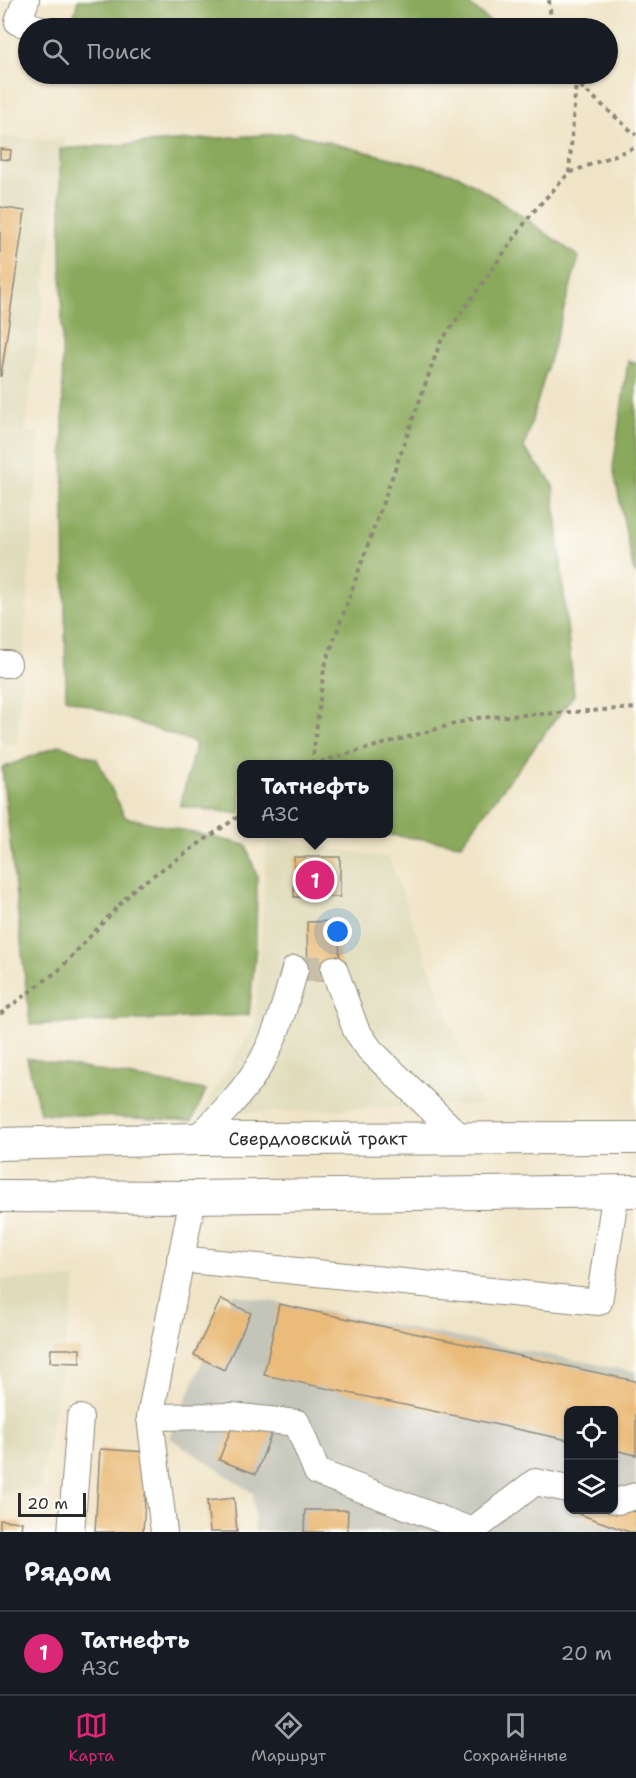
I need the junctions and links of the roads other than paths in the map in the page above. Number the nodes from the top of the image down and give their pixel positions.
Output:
1 (26, 0) edge
2 (19, 18) edge
3 (295, 969) dead end
4 (334, 969) dead end
5 (460, 1137) junction
6 (636, 1138) edge
7 (196, 1139) junction
8 (0, 1144) edge
9 (626, 1191) edge
10 (0, 1196) edge
11 (193, 1197) junction
12 (180, 1259) junction
13 (150, 1417) junction
14 (80, 1418) dead end
15 (564, 1488) edge
16 (636, 1496) edge
17 (618, 1501) edge
18 (71, 1532) edge
19 (164, 1532) edge

1 - 2 lane
3 - 7 lane
4 - 5 lane
5 - 6 main road, Свердловский тракт
5 - 7 main road, Свердловский тракт
7 - 8 main road, Свердловский тракт
9 - 11 main road
9 - 12 lane
10 - 11 main road
11 - 12 lane
12 - 13 lane
13 - 15 lane
13 - 19 lane
14 - 18 lane
16 - 17 lane

